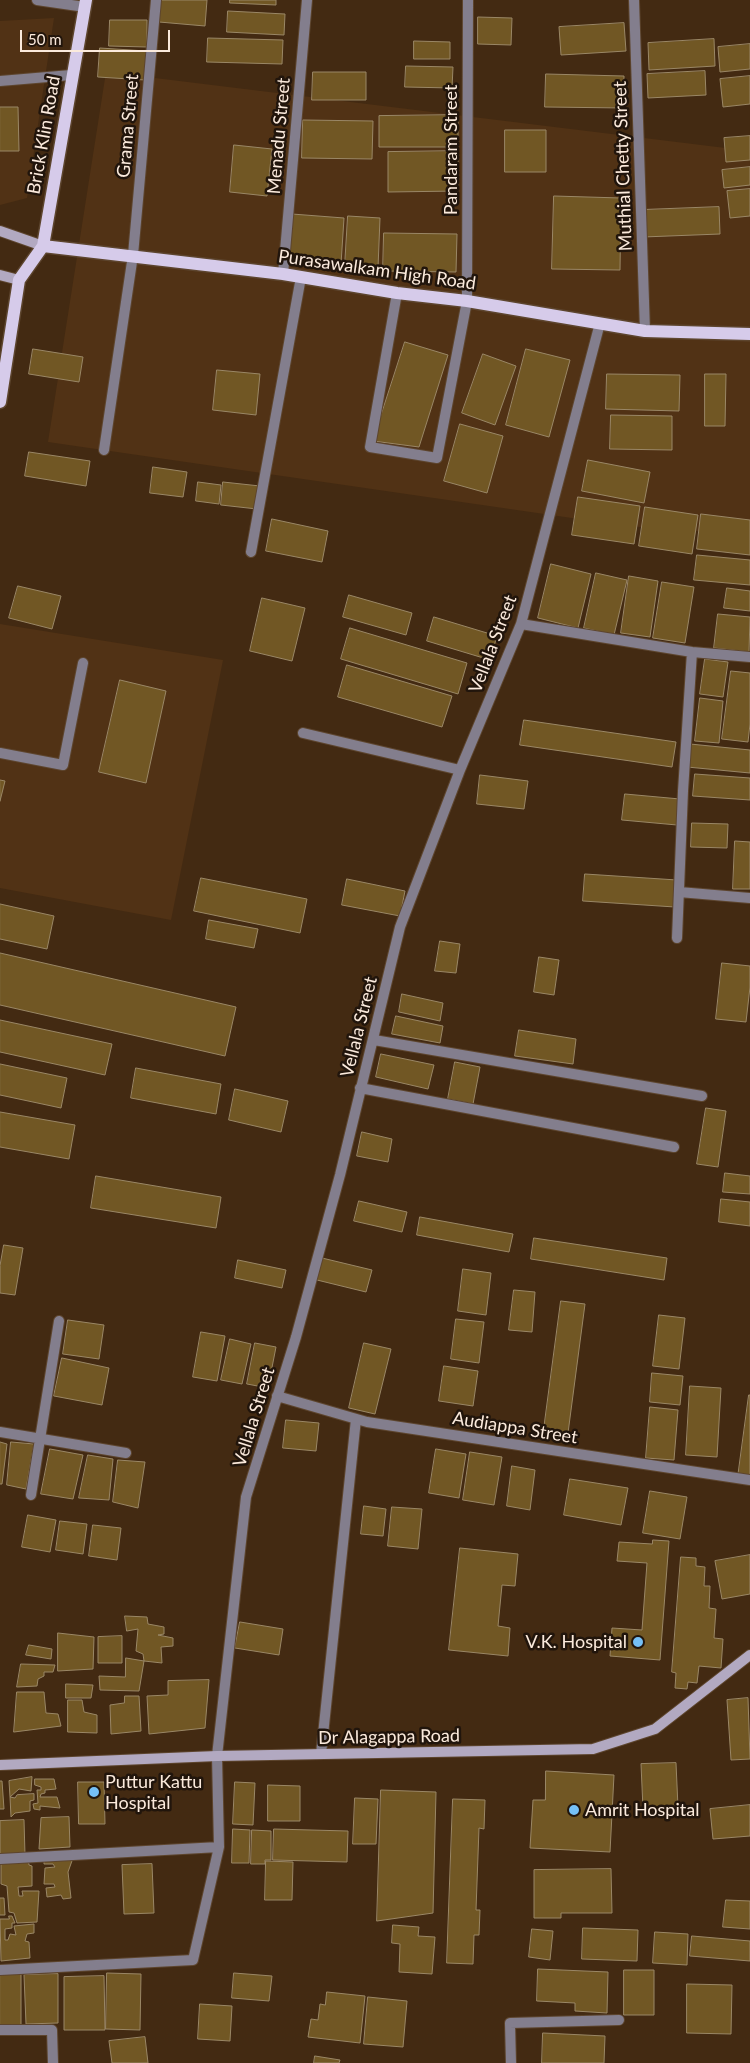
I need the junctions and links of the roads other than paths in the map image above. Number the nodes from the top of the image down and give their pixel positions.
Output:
1 (37, 0) edge
2 (156, 0) edge
3 (307, 0) edge
4 (468, 0) edge
5 (634, 0) edge
6 (85, 4) edge
7 (71, 76) junction
8 (0, 81) edge
9 (0, 231) edge
10 (43, 246) junction
11 (133, 255) junction
12 (283, 274) junction
13 (0, 275) edge
14 (301, 277) junction
15 (19, 280) junction
16 (397, 293) junction
17 (467, 301) junction
18 (600, 323) junction
19 (645, 331) junction
20 (750, 334) edge
21 (0, 402) edge
22 (104, 450) dead end
23 (251, 552) dead end
24 (522, 624) junction
25 (692, 652) junction
26 (750, 657) edge
27 (83, 663) dead end
28 (303, 733) dead end
29 (0, 753) edge
30 (460, 770) junction
31 (679, 892) junction
32 (750, 898) edge
33 (677, 938) dead end
34 (374, 1040) junction
35 (360, 1088) junction
36 (702, 1096) dead end
37 (674, 1147) dead end
38 (59, 1322) dead end
39 (277, 1396) junction
40 (356, 1419) junction
41 (0, 1432) edge
42 (41, 1438) junction
43 (126, 1453) dead end
44 (750, 1480) edge
45 (31, 1495) dead end
46 (750, 1655) edge
47 (321, 1754) junction
48 (217, 1756) junction
49 (0, 1765) edge
50 (218, 1847) junction
51 (0, 1859) edge
52 (0, 1970) edge
53 (619, 2020) dead end
54 (0, 2030) edge
55 (53, 2063) edge
56 (511, 2063) edge

1 - 6 street
2 - 11 street, Grama Street
3 - 12 street, Menadu Street
4 - 17 street, Pandaram Street
5 - 19 street, Muthial Chetty Street
6 - 7 main road, Brick Klin Road
7 - 8 street
7 - 10 main road, Brick Klin Road
9 - 10 main road, Purasawalkam High Road
10 - 11 main road, Purasawalkam High Road
10 - 15 main road
11 - 12 main road, Purasawalkam High Road
11 - 22 street, Grama Street
12 - 14 main road, Purasawalkam High Road
13 - 15 main road
14 - 16 main road, Purasawalkam High Road
14 - 23 street
15 - 21 main road
16 - 17 main road, Purasawalkam High Road
16 - 17 street, Pandaram Street
17 - 18 main road, Purasawalkam High Road
18 - 19 main road, Purasawalkam High Road
18 - 24 street, Vellala Street
19 - 20 main road, Purasawalkam High Road
24 - 25 street
24 - 30 street, Vellala Street
25 - 26 street
25 - 31 street
27 - 29 street
28 - 30 street
30 - 34 street, Vellala Street
31 - 32 street
31 - 33 street
34 - 35 street, Vellala Street
34 - 36 street
35 - 37 street
35 - 39 street, Vellala Street
38 - 42 street
39 - 40 street, Audiappa Street
39 - 48 street, Vellala Street
40 - 44 street, Audiappa Street
40 - 47 street
41 - 42 street
42 - 43 street
42 - 45 street
46 - 47 main road, Dr Alagappa Road
47 - 48 main road, Dr Alagappa Road
48 - 49 main road, Dr Alagappa Road
48 - 50 street, Vellala Street
50 - 51 street
50 - 52 street, Vellala Street
53 - 56 street
54 - 55 street

